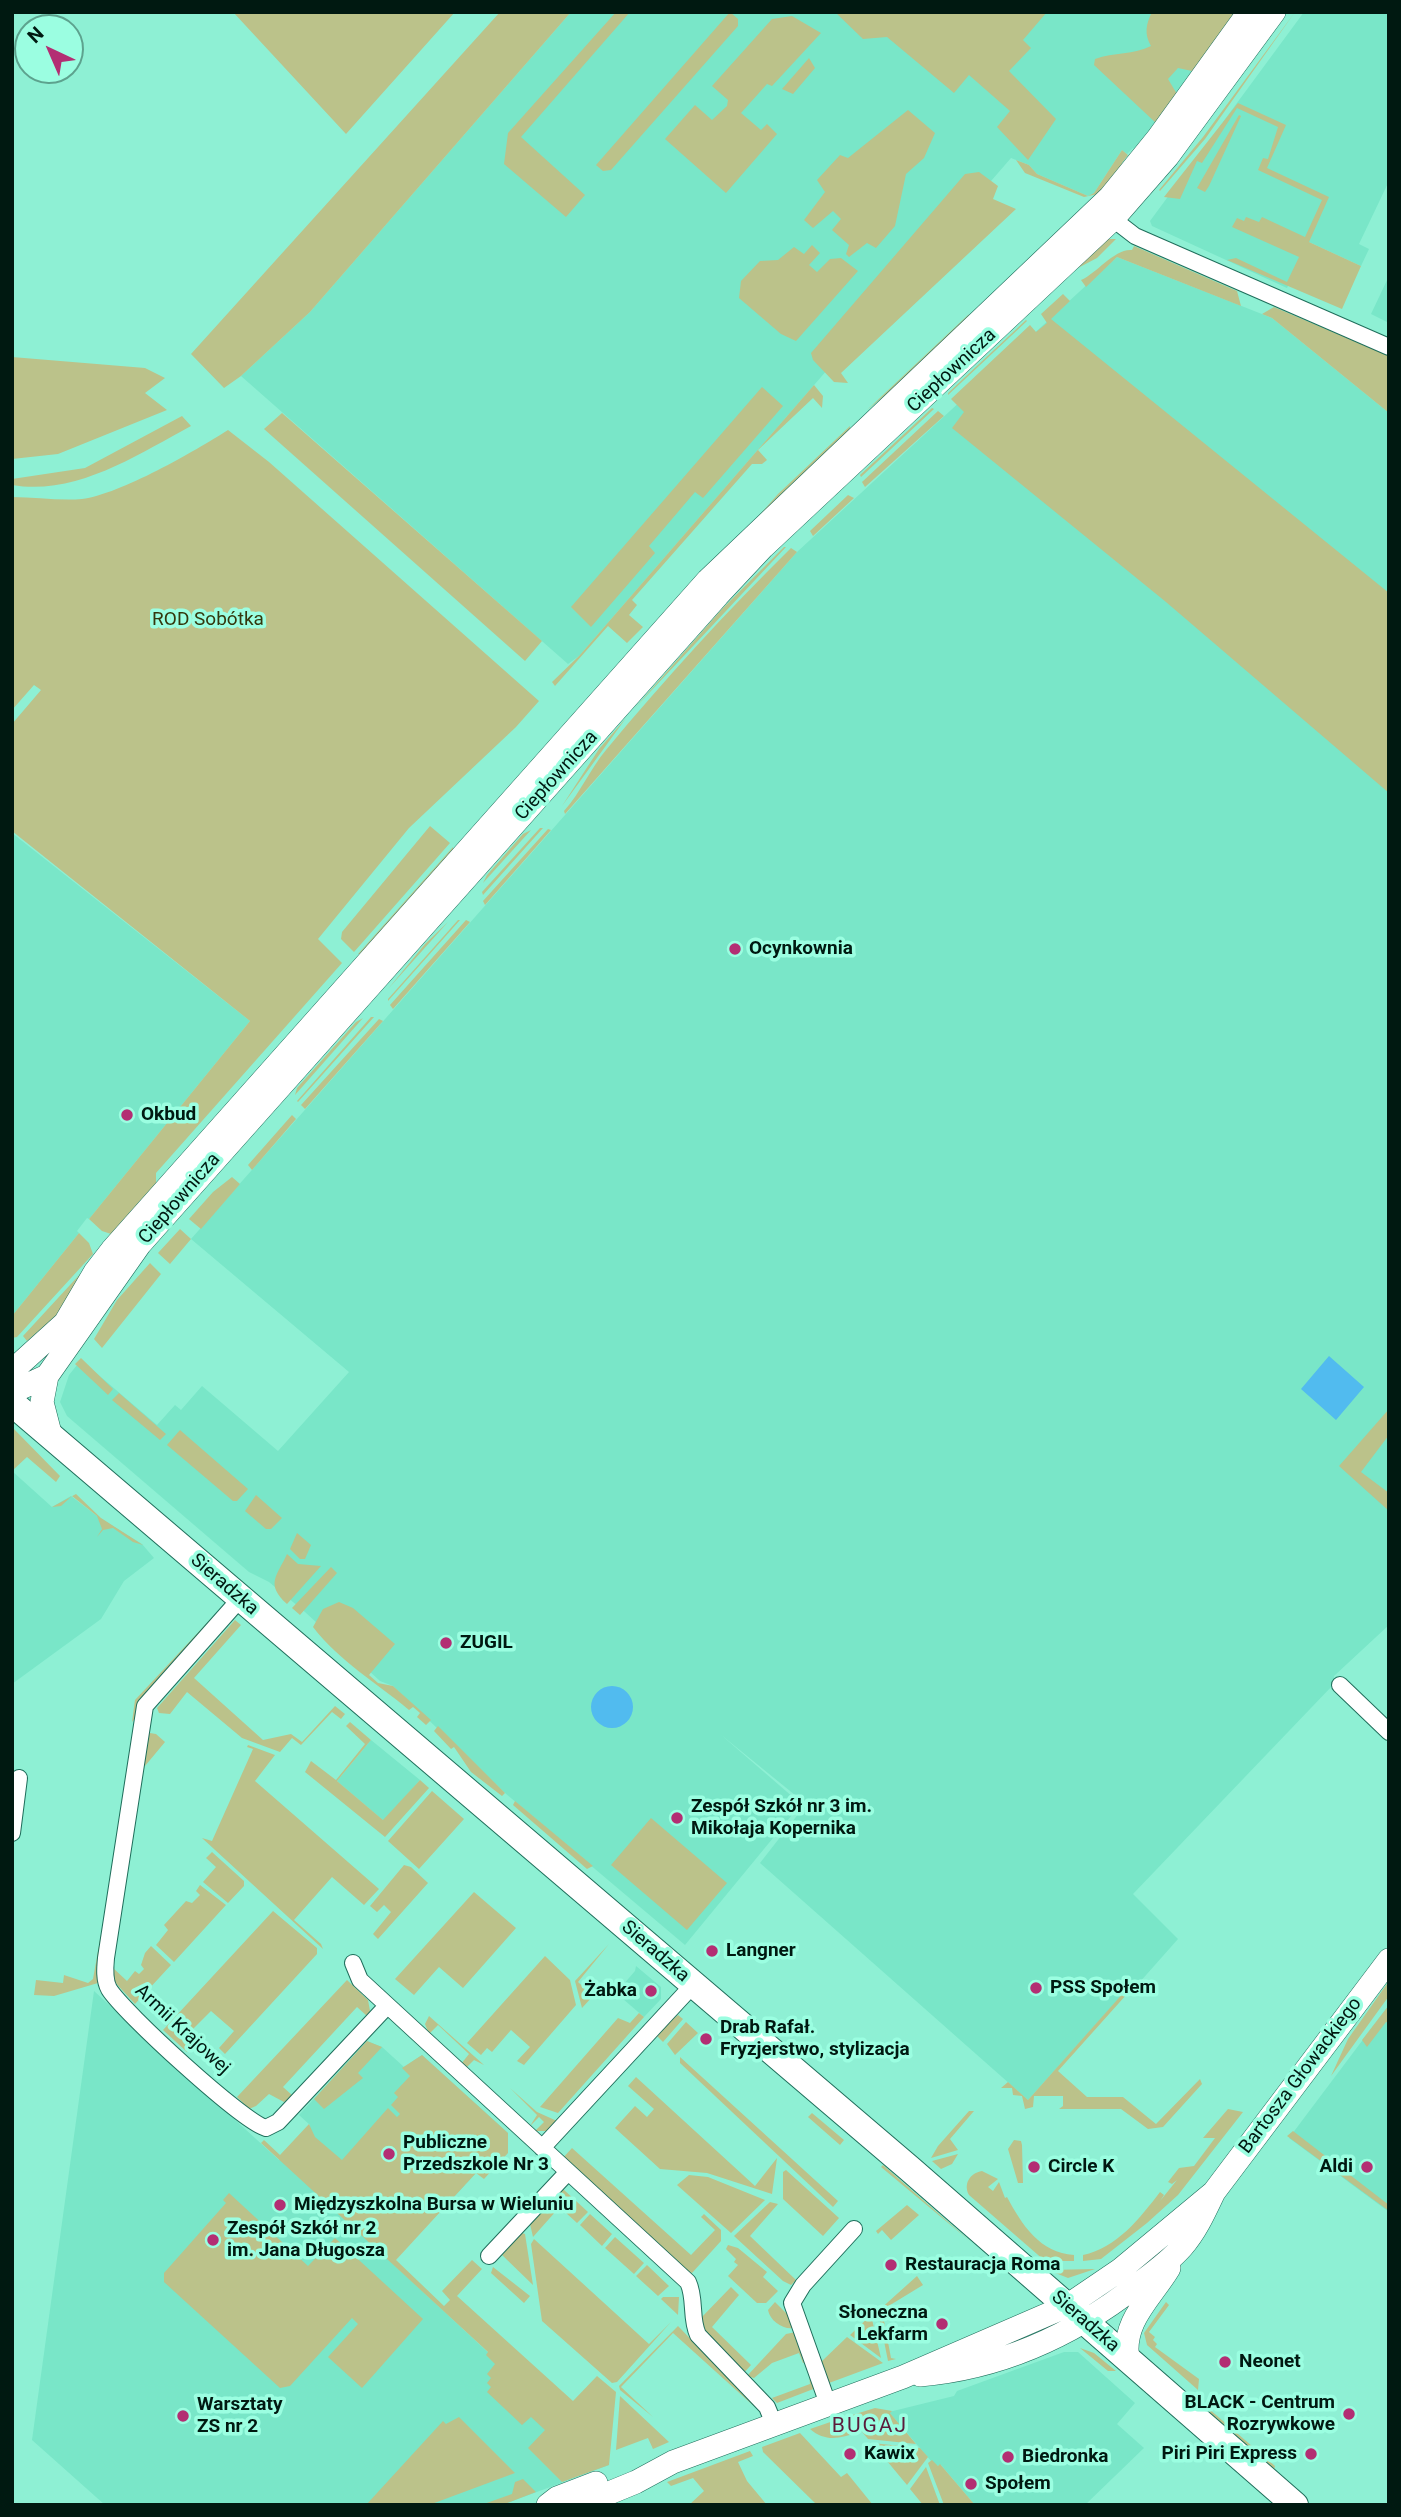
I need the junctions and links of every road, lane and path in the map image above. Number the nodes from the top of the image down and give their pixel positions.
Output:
1 (1249, 12) edge
2 (1274, 12) edge
3 (1112, 208) junction
4 (1389, 347) edge
5 (22, 1351) edge
6 (12, 1371) edge
7 (47, 1376) junction
8 (12, 1392) edge
9 (12, 1404) edge
10 (51, 1437) junction
11 (240, 1598) junction
12 (1339, 1685) dead end
13 (1389, 1732) edge
14 (19, 1778) dead end
15 (12, 1833) edge
16 (1389, 1961) edge
17 (353, 1963) dead end
18 (693, 1985) junction
19 (387, 2006) junction
20 (542, 2148) junction
21 (566, 2172) junction
22 (1214, 2192) junction
23 (854, 2229) dead end
24 (1181, 2247) junction
25 (489, 2256) dead end
26 (1076, 2314) junction
27 (1128, 2360) junction
28 (828, 2404) junction
29 (774, 2424) junction
30 (673, 2462) junction
31 (1281, 2500) edge
32 (548, 2505) edge
33 (580, 2505) edge

1 - 3 main road, Ciepłownicza
2 - 3 main road, Ciepłownicza
3 - 4 street
3 - 5 main road, Ciepłownicza
3 - 7 main road, Ciepłownicza
5 - 6 main road, Ciepłownicza
7 - 8 main road
7 - 10 main road
9 - 10 main road, Sieradzka
10 - 11 main road, Sieradzka
11 - 18 main road, Sieradzka
11 - 19 street, Armii Krajowej
12 - 13 street
14 - 15 street
16 - 22 main road, Bartosza Głowackiego
17 - 19 street
18 - 20 street
18 - 26 main road, Sieradzka
19 - 20 street
20 - 21 street
21 - 25 street
21 - 29 street
22 - 24 main road, Bartosza Głowackiego
22 - 26 main road, Bartosza Głowackiego
23 - 28 street
24 - 26 main road, Bartosza Głowackiego
24 - 27 main road
26 - 27 main road, Sieradzka
26 - 28 main road
27 - 31 main road, Sieradzka
28 - 29 main road
29 - 30 main road
30 - 32 main road
30 - 33 main road

